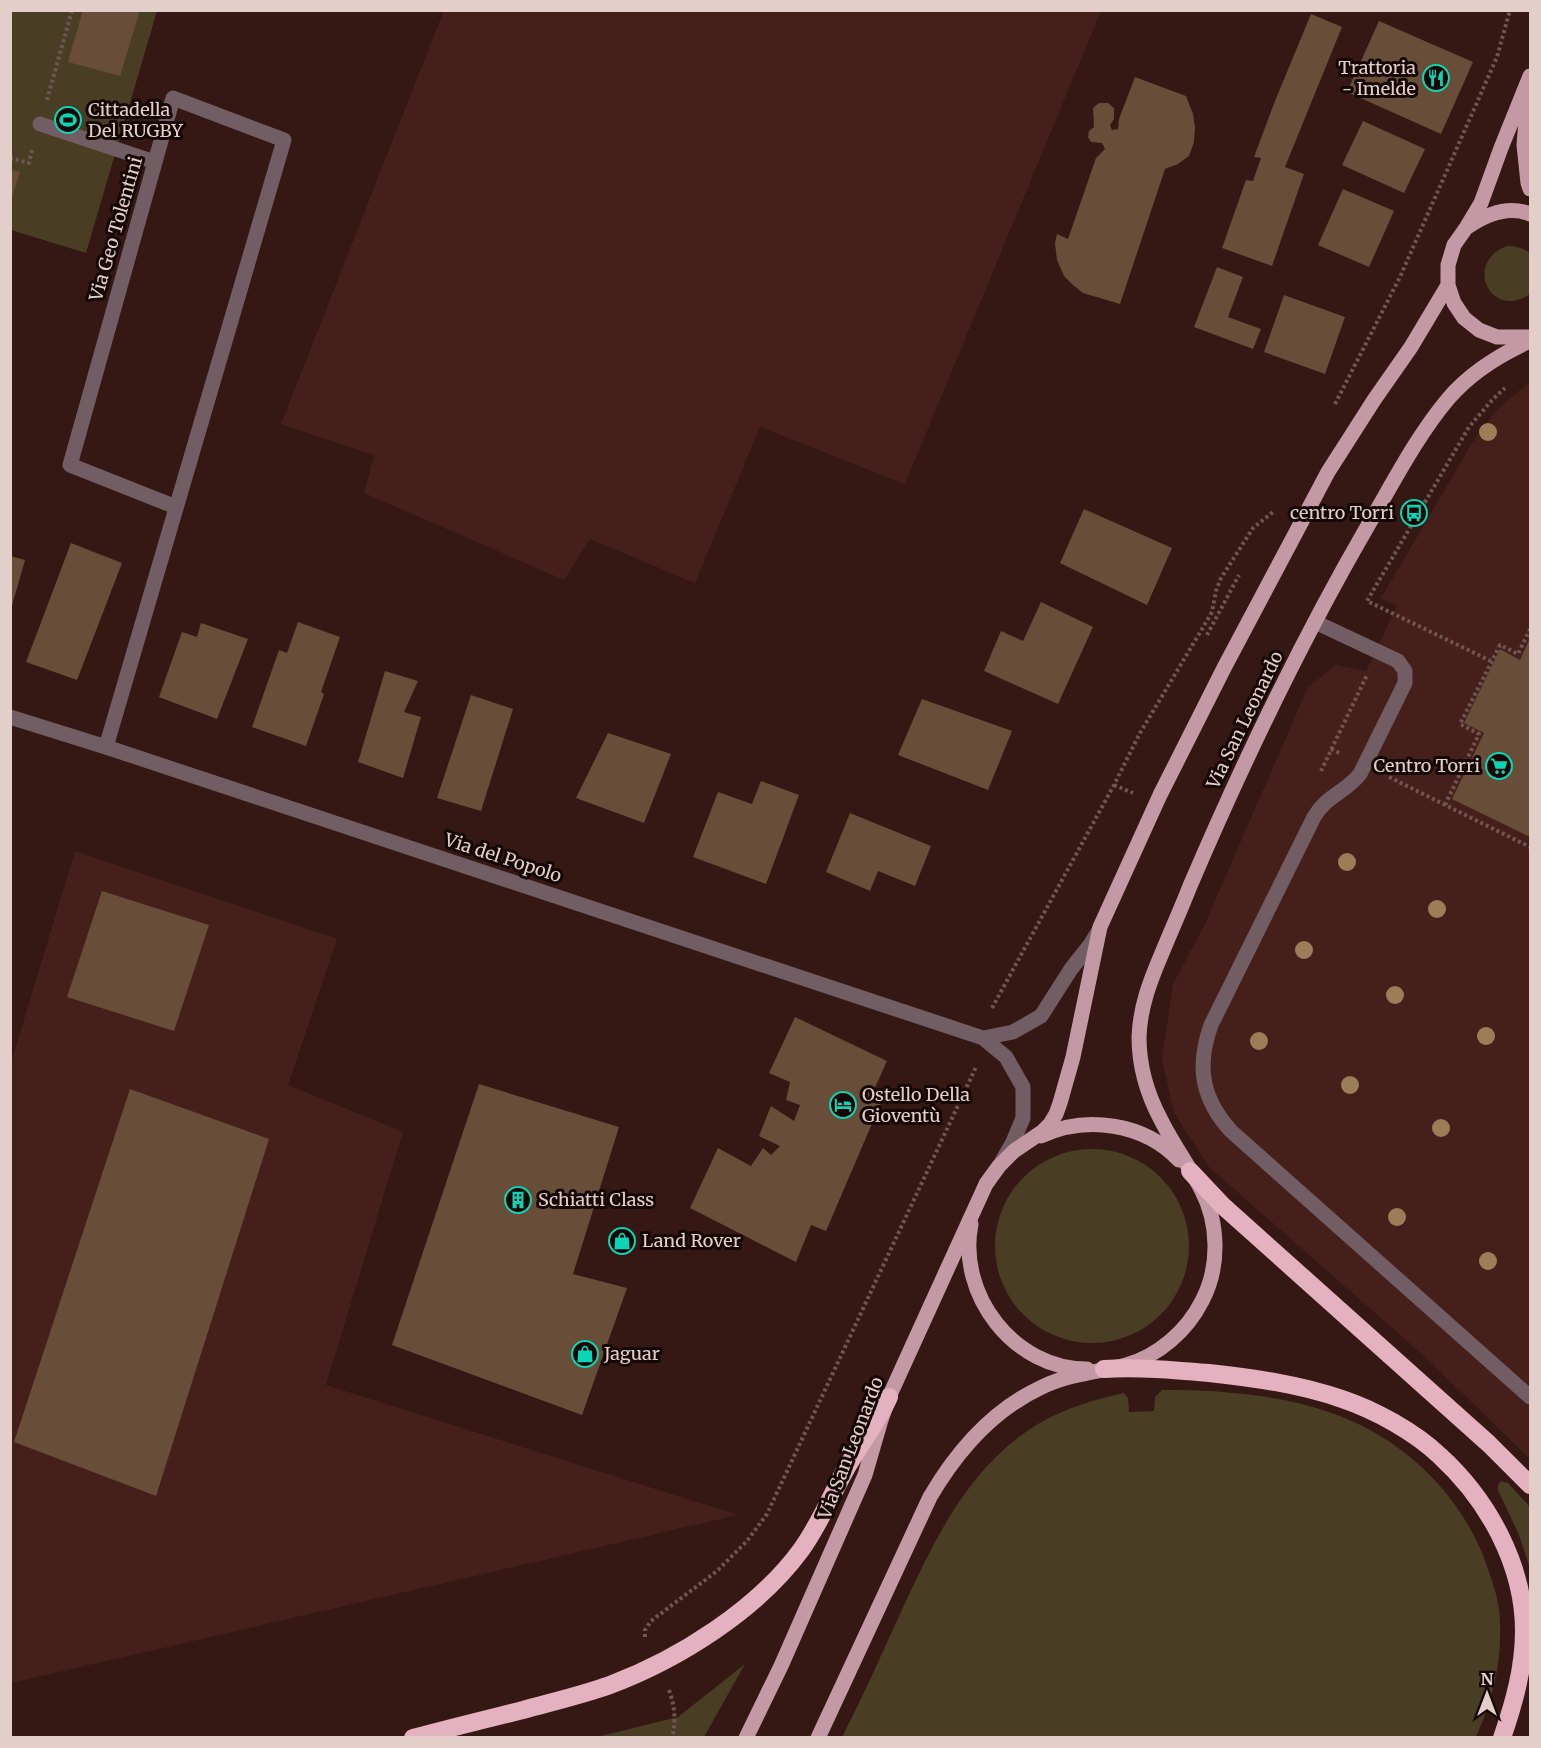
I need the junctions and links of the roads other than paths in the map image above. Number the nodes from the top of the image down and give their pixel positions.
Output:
1 (1530, 76) edge
2 (1530, 82) edge
3 (40, 124) road end
4 (155, 162) junction
5 (1530, 189) edge
6 (1530, 214) edge
7 (1466, 228) junction
8 (1448, 285) junction
9 (1530, 337) edge
10 (1530, 341) edge
11 (176, 507) junction
12 (1315, 622) junction
13 (10, 717) edge
14 (106, 747) junction
15 (1100, 927) junction
16 (983, 1038) junction
17 (1032, 1139) junction
18 (999, 1166) junction
19 (1190, 1171) junction
20 (976, 1204) junction
21 (1104, 1368) junction
22 (1530, 1396) edge
23 (889, 1397) junction
24 (1530, 1485) edge
25 (413, 1737) edge
26 (746, 1737) edge
27 (818, 1737) edge
28 (1502, 1737) edge

1 - 7 main road, Via San Leonardo
2 - 5 main road
3 - 4 street
4 - 11 street, Via Geo Tolentini
4 - 11 street, Via Geo Tolentini
6 - 7 main road
7 - 8 main road, Via San Leonardo
8 - 9 main road, Via San Leonardo
8 - 15 main road, Via San Leonardo
10 - 12 main road, Via San Leonardo
11 - 14 street, Via Geo Tolentini
12 - 19 main road, Via San Leonardo
12 - 22 street
13 - 14 street, Via del Popolo
14 - 16 street, Via del Popolo
15 - 16 street, Via del Popolo
15 - 17 main road, Via San Leonardo
16 - 18 street, Via del Popolo
17 - 18 main road, Via San Leonardo
17 - 19 main road, Via San Leonardo
18 - 20 main road, Via San Leonardo
19 - 21 main road, Via San Leonardo
19 - 24 highway
20 - 21 main road, Via San Leonardo
20 - 23 main road, Via San Leonardo
21 - 27 main road, Via San Leonardo
21 - 28 highway
23 - 25 highway
23 - 26 main road, Via San Leonardo

